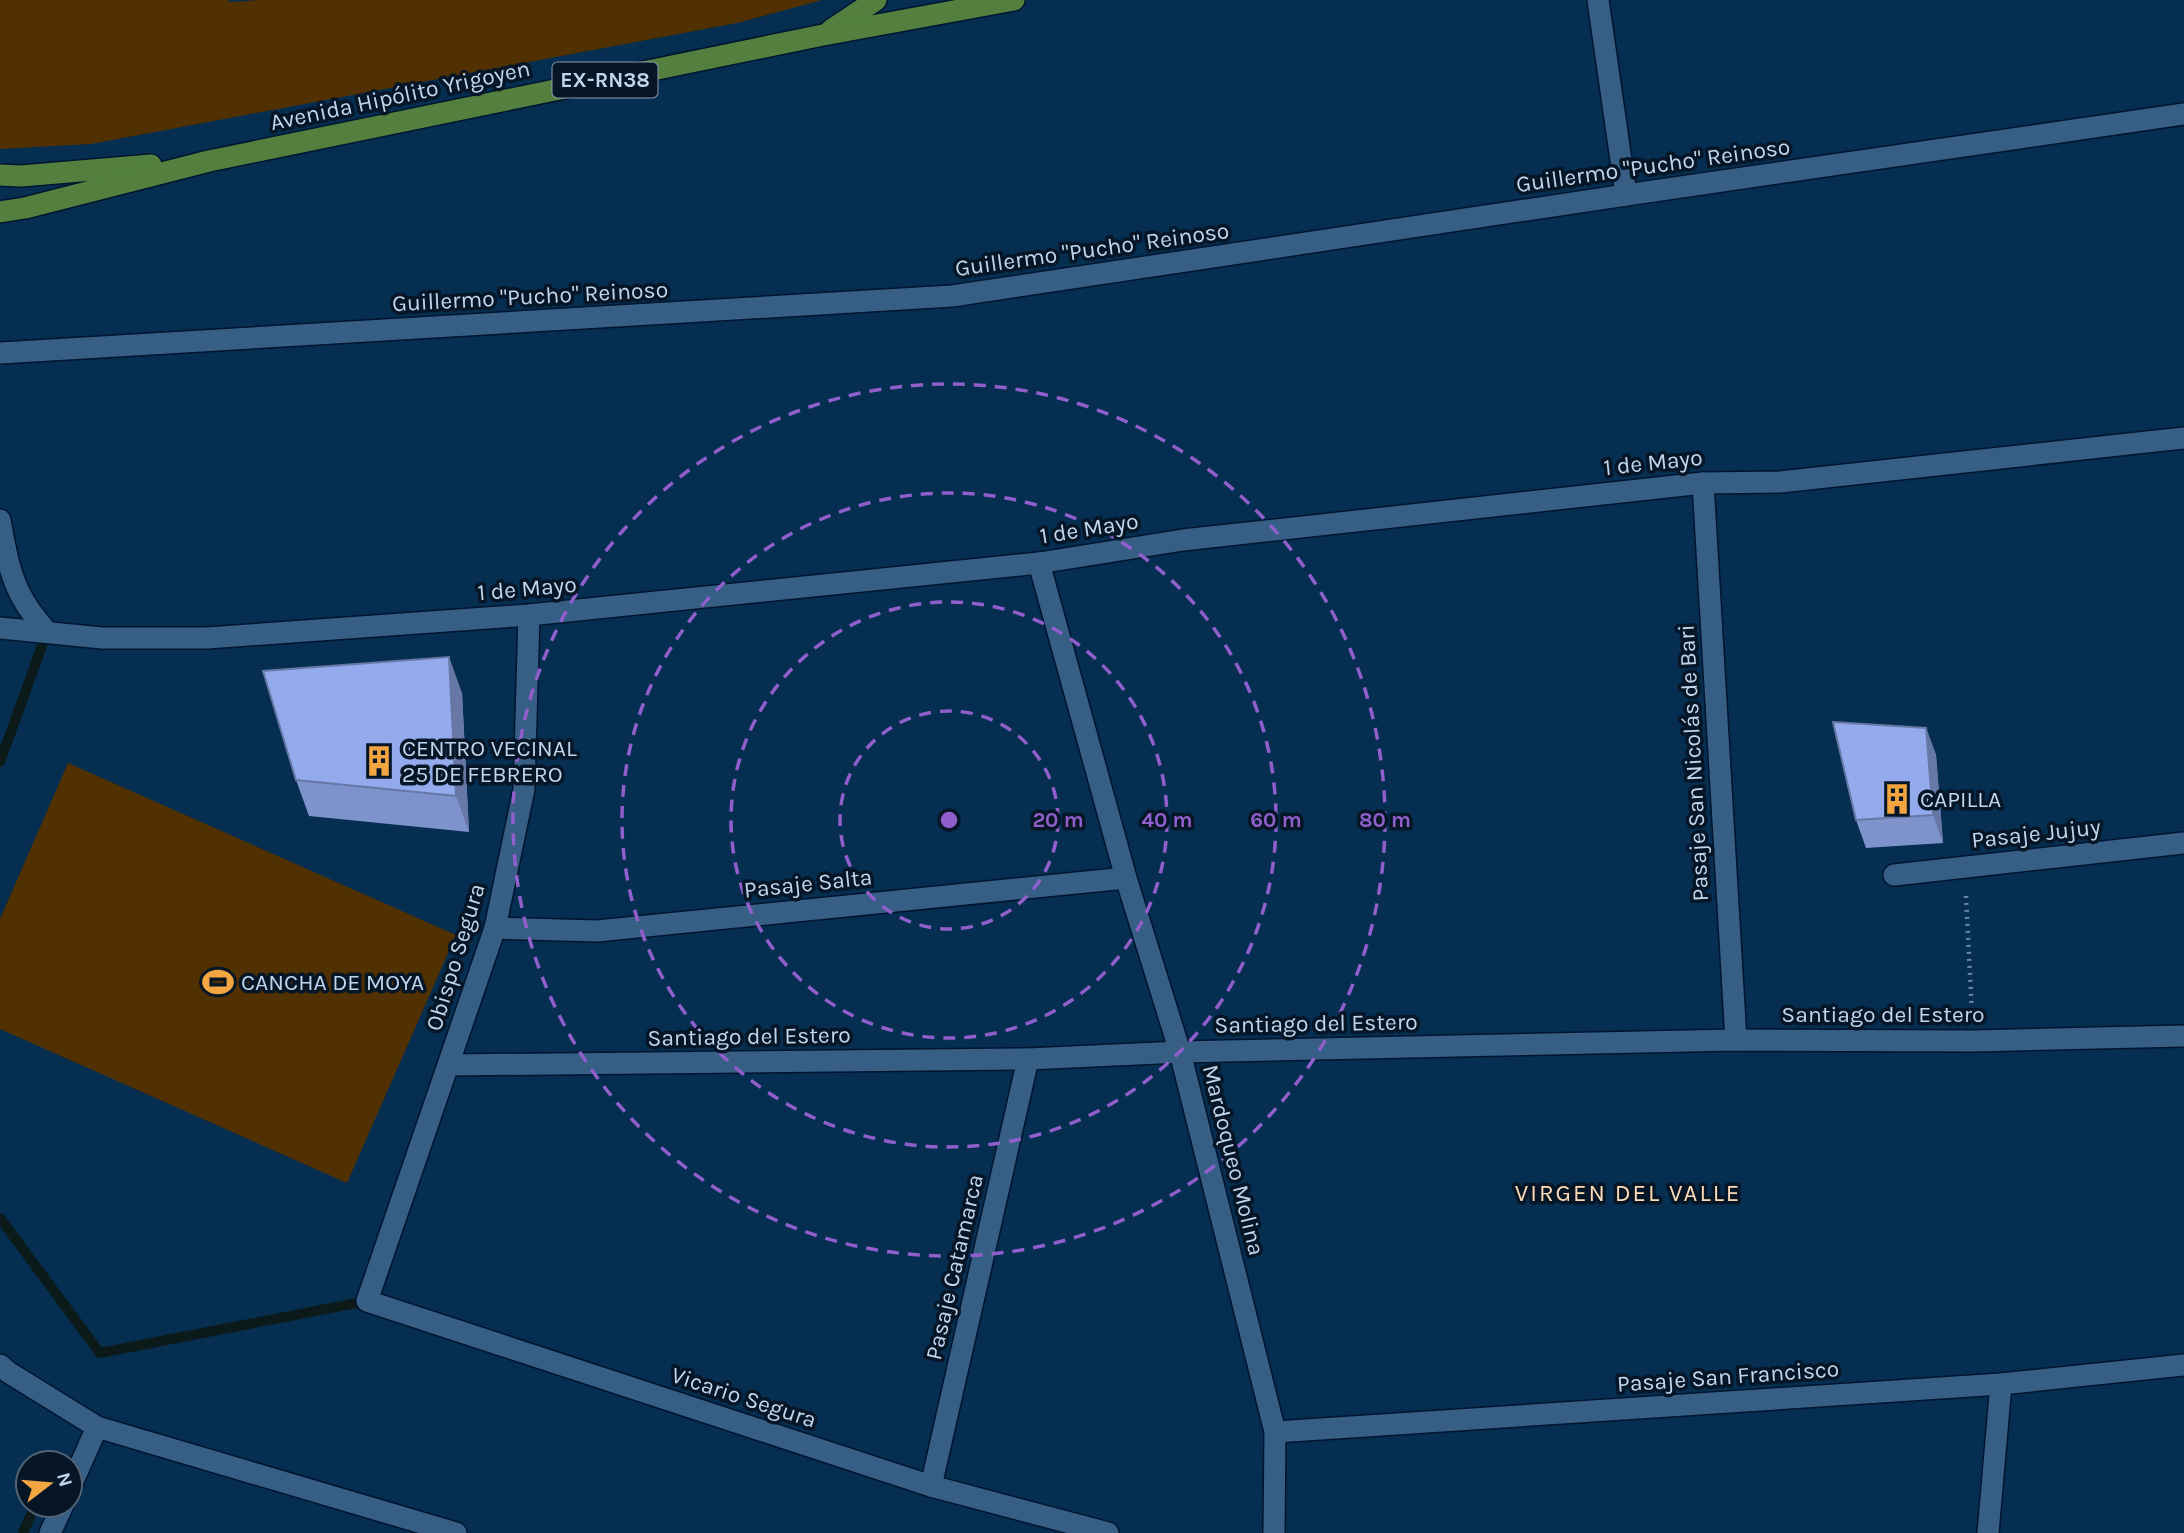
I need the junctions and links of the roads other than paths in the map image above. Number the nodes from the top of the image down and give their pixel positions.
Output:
1 (876, 0) edge
2 (1598, 0) edge
3 (1006, 1) edge
4 (823, 35) junction
5 (2184, 114) edge
6 (209, 161) junction
7 (0, 175) edge
8 (1626, 195) junction
9 (0, 212) edge
10 (0, 353) edge
11 (2184, 438) edge
12 (1703, 483) junction
13 (0, 520) edge
14 (1039, 563) junction
15 (529, 615) junction
16 (0, 628) edge
17 (47, 632) junction
18 (2184, 844) edge
19 (1894, 875) dead end
20 (1126, 878) junction
21 (495, 928) junction
22 (2184, 1036) edge
23 (1736, 1040) junction
24 (1180, 1052) junction
25 (1028, 1059) junction
26 (449, 1065) junction
27 (367, 1301) joint
28 (2184, 1365) edge
29 (0, 1366) edge
30 (2001, 1384) junction
31 (97, 1427) junction
32 (1275, 1432) junction
33 (84, 1456) edge
34 (931, 1486) junction
35 (456, 1533) edge
36 (1108, 1533) edge
37 (1275, 1533) edge
38 (1988, 1533) edge

1 - 4 main road
2 - 8 street
3 - 4 main road, Avenida Hipólito Yrigoyen / EX-RN38
4 - 6 main road, Avenida Hipólito Yrigoyen / EX-RN38
5 - 8 street, Guillermo "Pucho" Reinoso
6 - 7 main road, Avenida Hipólito Yrigoyen / EX-RN38
6 - 9 main road, Avenida Hipólito Yrigoyen / EX-RN38
8 - 10 street, Guillermo "Pucho" Reinoso
11 - 12 street, 1 de Mayo
12 - 14 street, 1 de Mayo
12 - 23 street, Pasaje San Nicolás de Bari
13 - 17 street
14 - 15 street, 1 de Mayo
14 - 20 street, Mardoqueo Molina
15 - 17 street, 1 de Mayo
15 - 21 street, Obispo Segura
16 - 17 street, 1 de Mayo
18 - 19 street, Pasaje Jujuy
20 - 21 street, Pasaje Salta
20 - 24 street, Mardoqueo Molina
21 - 26 street, Obispo Segura
22 - 23 street, Santiago del Estero
23 - 24 street, Santiago del Estero
24 - 25 street, Santiago del Estero
24 - 32 street, Mardoqueo Molina
25 - 26 street, Santiago del Estero
25 - 34 street, Pasaje Catamarca
26 - 27 street, Obispo Segura
27 - 34 street, Vicario Segura
28 - 30 street, Pasaje San Francisco
29 - 31 street
30 - 32 street, Pasaje San Francisco
30 - 38 street
31 - 33 street
31 - 35 street
32 - 37 street, Mardoqueo Molina
34 - 36 street, Vicario Segura

